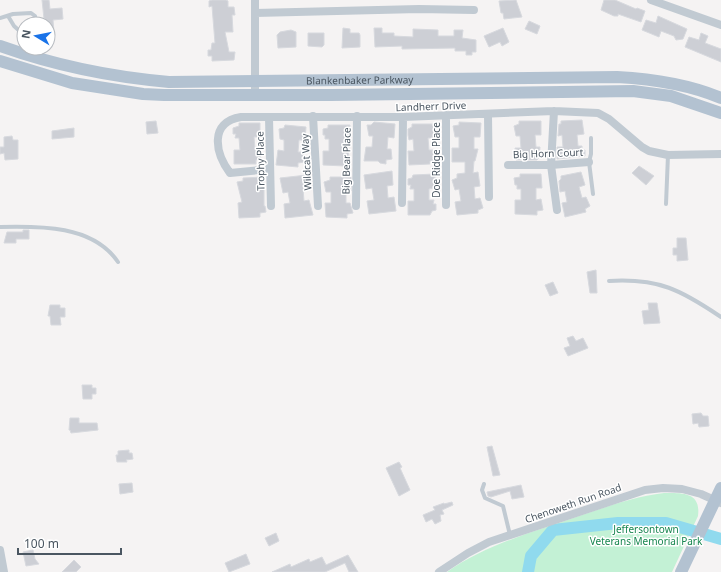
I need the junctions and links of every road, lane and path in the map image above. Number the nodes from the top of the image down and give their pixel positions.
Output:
1 (255, 0) edge
2 (421, 0) edge
3 (651, 0) edge
4 (419, 9) junction
5 (474, 10) dead end
6 (254, 13) junction
7 (8, 16) junction
8 (35, 16) edge
9 (0, 18) edge
10 (721, 25) edge
11 (16, 28) edge
12 (0, 46) edge
13 (0, 60) edge
14 (255, 82) junction
15 (255, 95) junction
16 (721, 98) edge
17 (554, 111) junction
18 (721, 113) edge
19 (446, 115) junction
20 (488, 115) junction
21 (313, 116) junction
22 (357, 116) junction
23 (269, 117) junction
24 (403, 117) junction
25 (591, 138) dead end
26 (721, 154) edge
27 (668, 155) junction
28 (589, 162) junction
29 (508, 164) dead end
30 (551, 165) junction
31 (270, 169) junction
32 (593, 194) dead end
33 (489, 197) dead end
34 (402, 203) dead end
35 (666, 204) dead end
36 (446, 205) dead end
37 (271, 206) dead end
38 (318, 206) dead end
39 (356, 206) dead end
40 (557, 210) dead end
41 (0, 227) edge
42 (118, 262) dead end
43 (609, 281) dead end
44 (721, 317) edge
45 (484, 484) dead end
46 (721, 488) edge
47 (718, 502) edge
48 (510, 535) junction
49 (0, 550) edge
50 (4, 572) edge
51 (439, 572) edge
52 (681, 572) edge

1 - 6 street
2 - 4 street
3 - 10 street
4 - 5 street
4 - 6 street
6 - 14 street
7 - 8 lane
7 - 9 lane
7 - 11 lane
12 - 14 main road, Blankenbaker Parkway
13 - 15 main road, Blankenbaker Parkway
14 - 15 street
14 - 16 main road, Blankenbaker Parkway
15 - 18 main road, Blankenbaker Parkway
17 - 20 street, Landherr Drive
17 - 27 street, Landherr Drive
17 - 30 street
19 - 20 street, Landherr Drive
19 - 24 street, Landherr Drive
19 - 36 street, Doe Ridge Place
20 - 33 street
21 - 22 street, Landherr Drive
21 - 23 street, Landherr Drive
21 - 38 street, Wildcat Way
22 - 24 street, Landherr Drive
22 - 39 street, Big Bear Place
23 - 31 street, Trophy Place
23 - 31 street, Landherr Drive
24 - 34 street
25 - 28 lane
26 - 27 street, Landherr Drive
27 - 35 lane
28 - 30 street, Big Horn Court
28 - 32 lane
29 - 30 street, Big Horn Court
30 - 40 street
31 - 37 street, Trophy Place
41 - 42 lane
43 - 44 lane
45 - 48 lane
46 - 47 main road
47 - 48 street, Chenoweth Run Road
47 - 52 main road
48 - 51 street, Chenoweth Run Road
49 - 50 street

